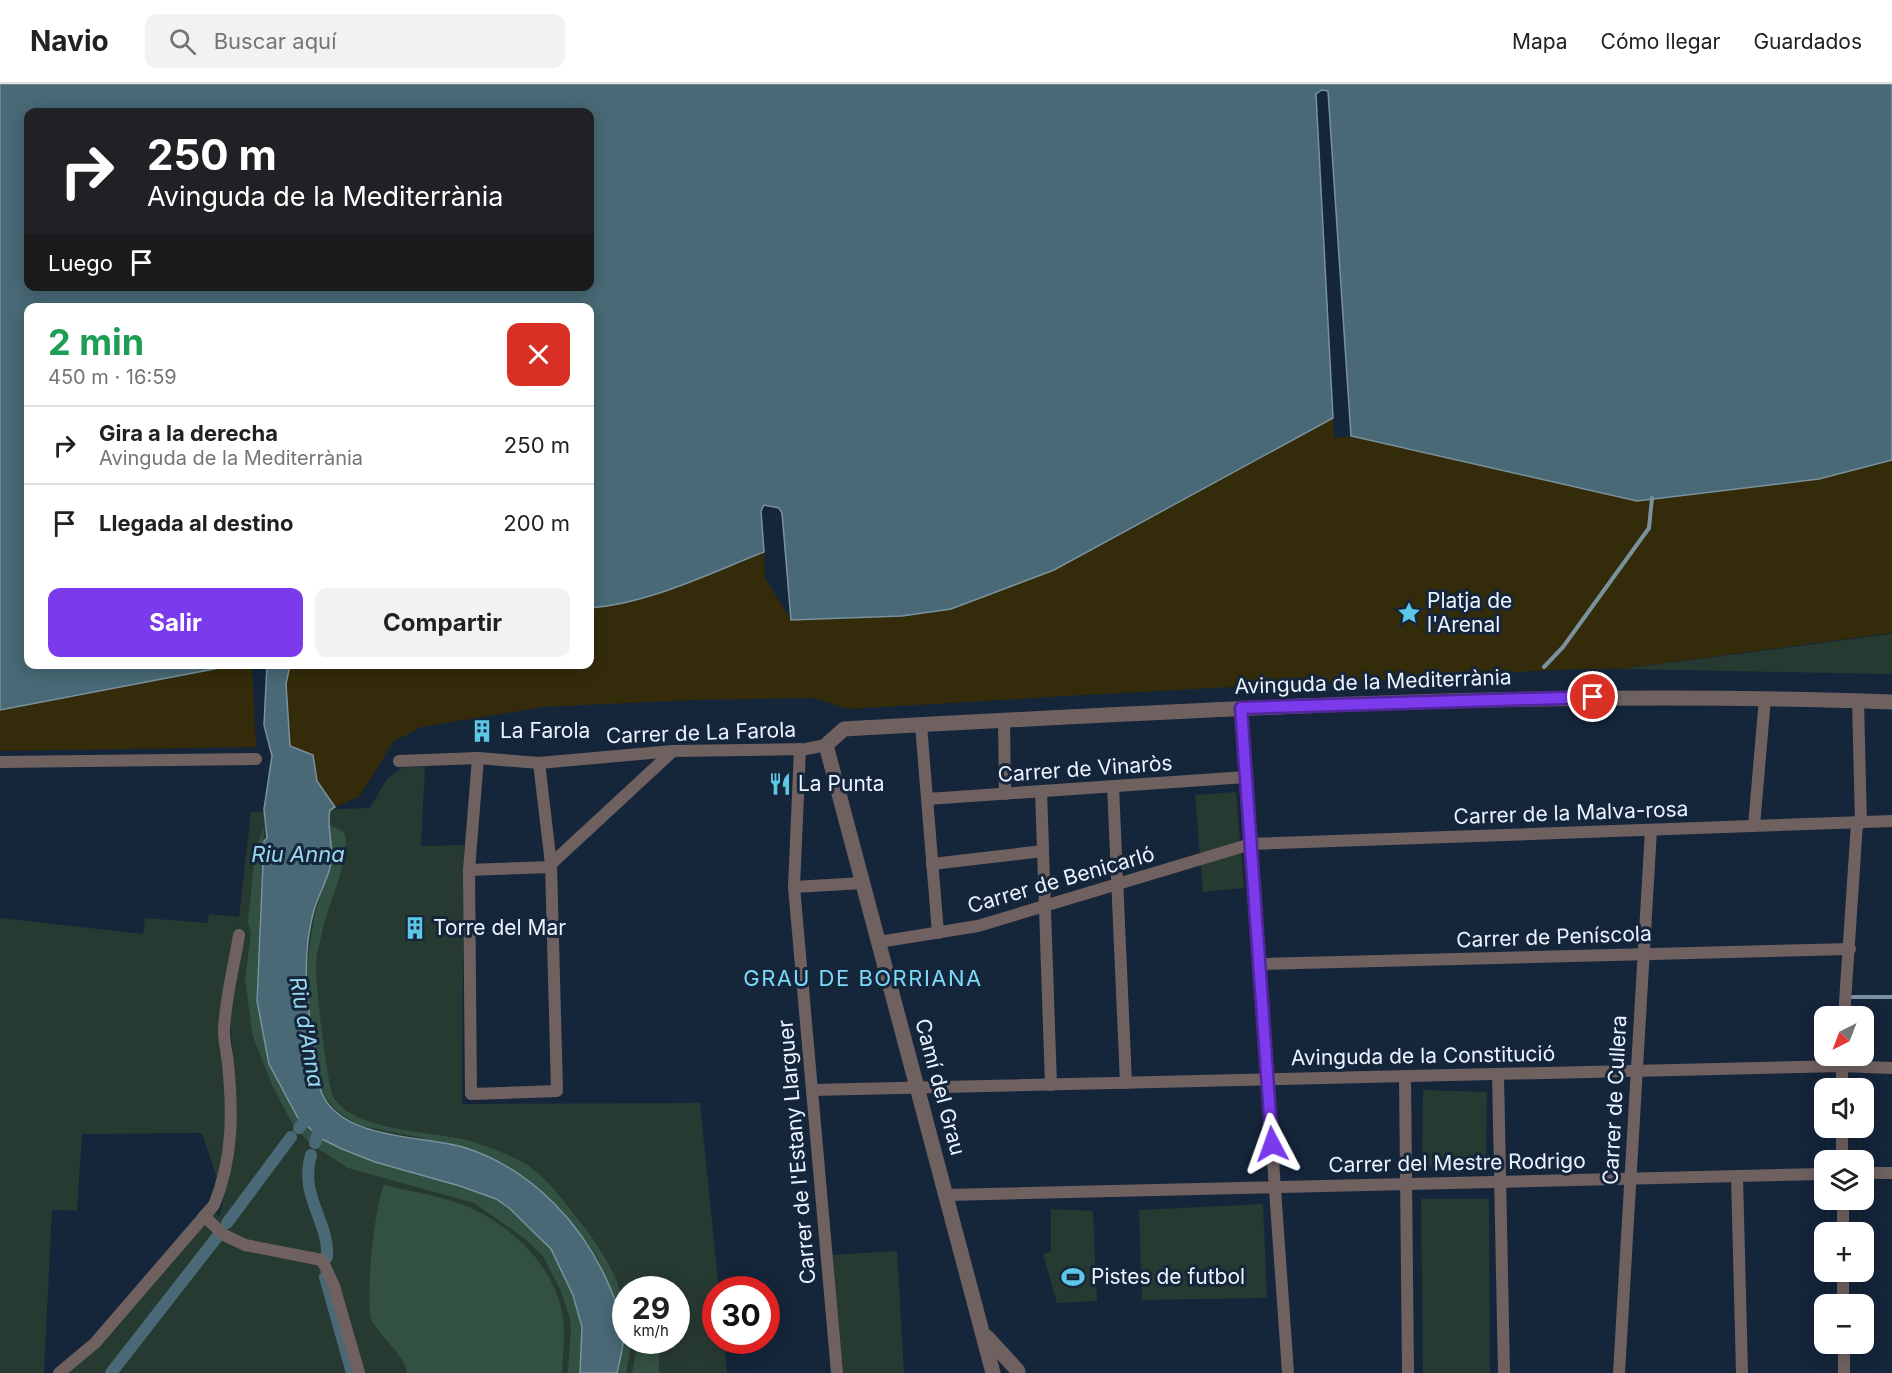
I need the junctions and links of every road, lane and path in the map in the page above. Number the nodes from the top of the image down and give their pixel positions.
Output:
1 (1765, 698) junction
2 (1858, 701) junction
3 (1892, 702) edge
4 (1241, 708) junction
5 (1004, 720) junction
6 (921, 725) junction
7 (826, 745) junction
8 (800, 748) junction
9 (673, 751) junction
10 (478, 758) junction
11 (256, 759) dead end
12 (399, 761) dead end
13 (0, 762) edge
14 (539, 762) junction
15 (1246, 777) junction
16 (1113, 786) junction
17 (1041, 791) junction
18 (1005, 794) junction
19 (927, 799) junction
20 (1892, 821) edge
21 (1859, 823) junction
22 (1754, 826) junction
23 (1651, 830) junction
24 (1251, 844) junction
25 (1043, 850) junction
26 (932, 864) junction
27 (551, 866) junction
28 (469, 870) junction
29 (863, 883) junction
30 (1117, 884) junction
31 (794, 887) junction
32 (1045, 906) junction
33 (938, 933) junction
34 (240, 935) dead end
35 (879, 942) junction
36 (1850, 950) junction
37 (1643, 954) junction
38 (1259, 964) junction
39 (1845, 1006) edge
40 (1814, 1062) edge
41 (1874, 1065) edge
42 (1892, 1068) edge
43 (1637, 1071) junction
44 (1498, 1074) junction
45 (1405, 1076) junction
46 (1267, 1080) junction
47 (1126, 1083) junction
48 (1051, 1085) junction
49 (918, 1088) junction
50 (812, 1090) junction
51 (1874, 1173) edge
52 (1892, 1173) edge
53 (1814, 1174) edge
54 (1737, 1176) junction
55 (1630, 1179) junction
56 (1500, 1182) junction
57 (1406, 1184) junction
58 (1275, 1187) junction
59 (947, 1195) junction
60 (204, 1216) junction
61 (985, 1335) junction
62 (1844, 1354) edge
63 (1019, 1372) edge
64 (59, 1373) edge
65 (359, 1373) edge
66 (837, 1373) edge
67 (993, 1373) edge
68 (1288, 1373) edge
69 (1408, 1373) edge
70 (1504, 1373) edge
71 (1619, 1373) edge
72 (1742, 1373) edge
73 (1844, 1373) edge

1 - 2 street, Avinguda de la Mediterrània
1 - 4 street, Avinguda de la Mediterrània
1 - 22 street
2 - 3 street, Avinguda de la Mediterrània
2 - 21 street
4 - 5 street, Avinguda de la Mediterrània
4 - 15 street
5 - 6 street, Avinguda de la Mediterrània
5 - 18 street
6 - 7 street, Avinguda de la Mediterrània
6 - 19 street
7 - 8 street, Carrer de La Farola
7 - 29 street, Camí del Grau
8 - 9 street, Carrer de La Farola
8 - 31 street, Carrer de l'Estany Llarguer
9 - 14 street, Carrer de La Farola
9 - 27 street
10 - 12 street, Carrer de La Farola
10 - 14 street, Carrer de La Farola
10 - 28 street
11 - 13 street
14 - 27 street
15 - 16 street, Carrer de Vinaròs
15 - 24 street
16 - 17 street, Carrer de Vinaròs
16 - 30 street
17 - 18 street, Carrer de Vinaròs
17 - 25 street
18 - 19 street, Carrer de Vinaròs
19 - 26 street
20 - 21 street, Carrer de la Malva-rosa
21 - 22 street, Carrer de la Malva-rosa
21 - 36 street
22 - 23 street, Carrer de la Malva-rosa
23 - 24 street, Carrer de la Malva-rosa
23 - 37 street, Carrer de Cullera
24 - 30 street, Carrer de Benicarló
24 - 38 street
25 - 26 street
25 - 32 street
26 - 33 street
27 - 28 street
27 - 28 street
29 - 31 street
29 - 35 street, Camí del Grau
30 - 32 street, Carrer de Benicarló
30 - 47 street
31 - 50 street, Carrer de l'Estany Llarguer
32 - 33 street, Carrer de Benicarló
32 - 48 street
33 - 35 street, Carrer de Benicarló
34 - 60 street
35 - 49 street, Camí del Grau
36 - 37 street, Carrer de Peníscola
36 - 39 street
37 - 38 street, Carrer de Peníscola
37 - 43 street, Carrer de Cullera
38 - 46 street
40 - 43 street, Avinguda de la Constitució
41 - 42 street, Avinguda de la Constitució
43 - 44 street, Avinguda de la Constitució
43 - 55 street, Carrer de Cullera
44 - 45 street, Avinguda de la Constitució
44 - 56 street
45 - 46 street, Avinguda de la Constitució
45 - 57 street
46 - 47 street, Avinguda de la Constitució
46 - 58 street
47 - 48 street, Avinguda de la Constitució
48 - 49 street, Avinguda de la Constitució
49 - 50 street, Avinguda de la Constitució
49 - 59 street, Camí del Grau
50 - 66 street, Carrer de l'Estany Llarguer
51 - 52 street
53 - 54 street, Carrer del Mestre Rodrigo
54 - 55 street, Carrer del Mestre Rodrigo
54 - 72 street
55 - 56 street, Carrer del Mestre Rodrigo
55 - 71 street, Carrer de Cullera
56 - 57 street, Carrer del Mestre Rodrigo
56 - 70 street
57 - 58 street, Carrer del Mestre Rodrigo
57 - 69 street
58 - 59 street, Carrer del Mestre Rodrigo
58 - 68 street
59 - 61 street, Camí del Grau
60 - 64 street
60 - 65 street
61 - 63 street, Camí del Grau
61 - 67 street, Camí del Grau
62 - 73 street

